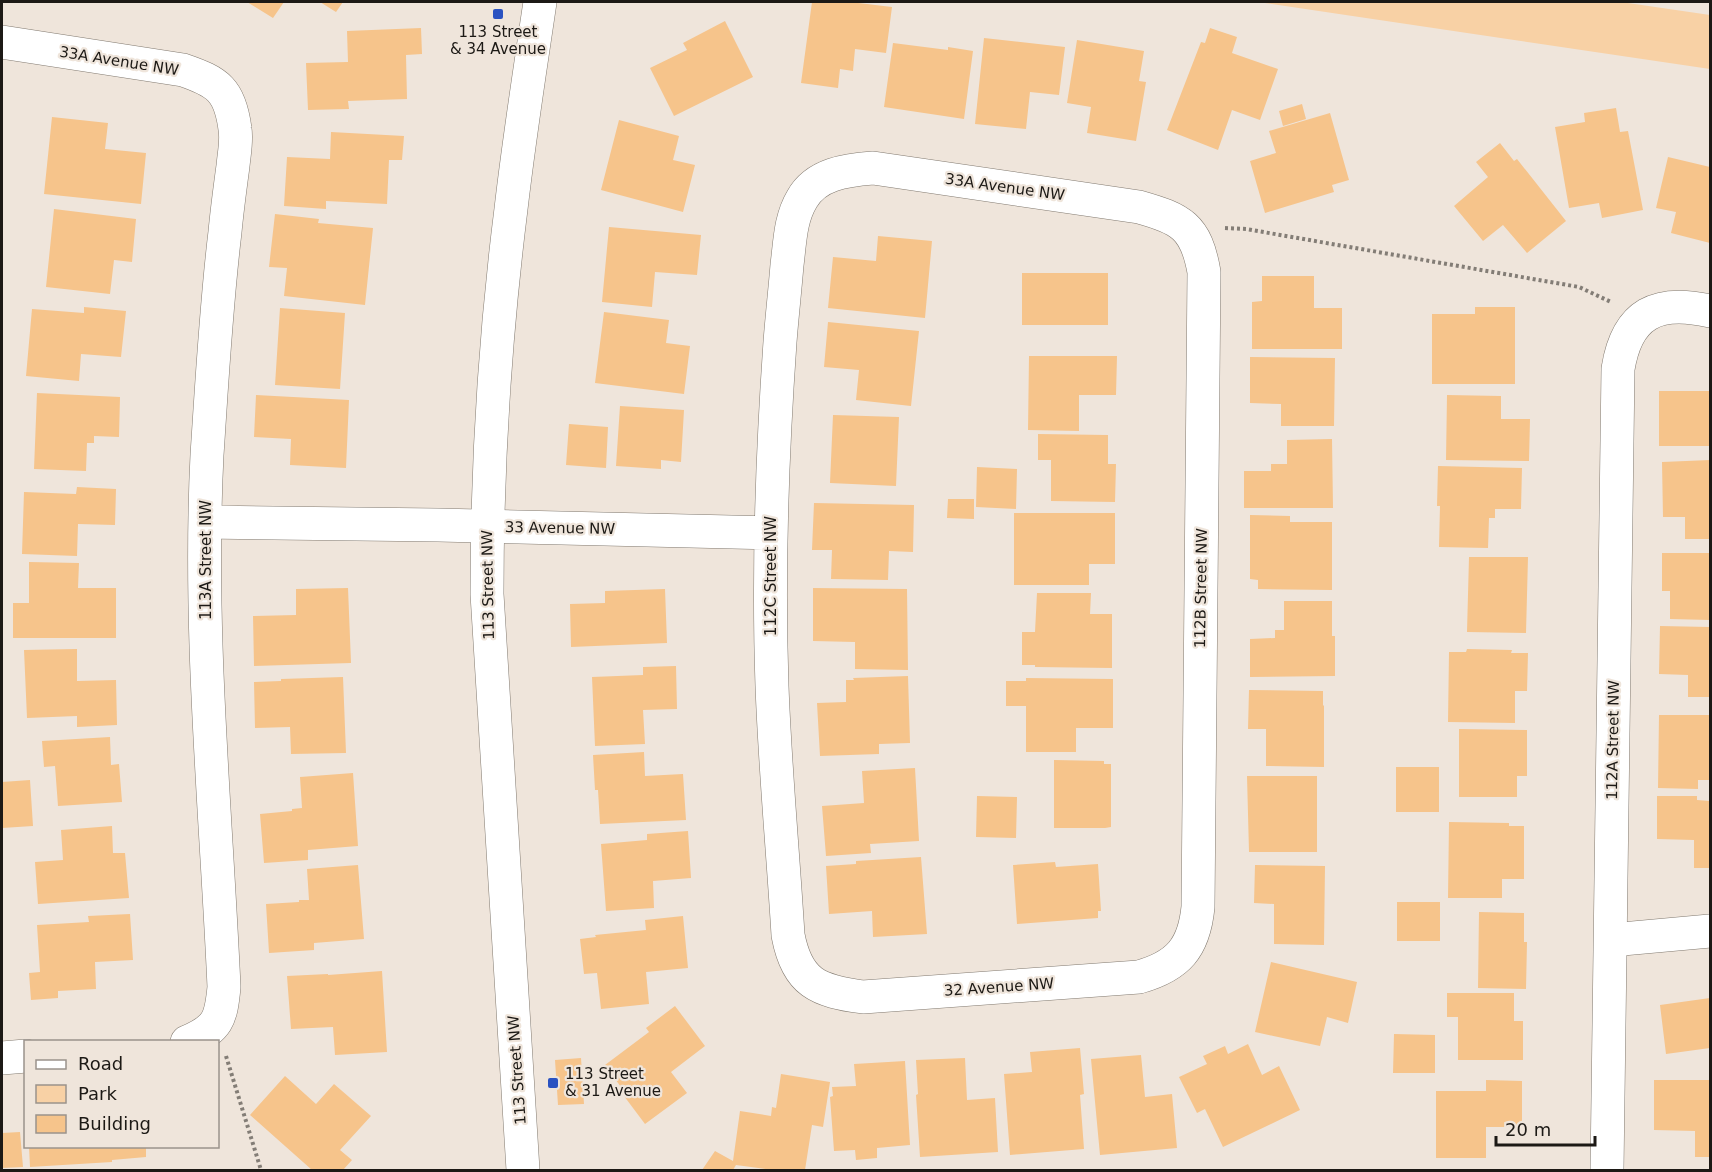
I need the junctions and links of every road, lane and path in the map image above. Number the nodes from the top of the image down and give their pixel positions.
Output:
1 (540, 2) edge
2 (2, 42) edge
3 (228, 98) joint
4 (822, 179) joint
5 (1186, 226) junction
6 (1710, 312) edge
7 (1643, 317) junction
8 (205, 522) junction
9 (487, 526) junction
10 (771, 533) junction
11 (1710, 931) edge
12 (1611, 940) junction
13 (1184, 951) joint
14 (808, 979) joint
15 (216, 1023) junction
16 (188, 1040) edge
17 (24, 1056) edge
18 (2, 1058) edge
19 (261, 1170) edge
20 (523, 1170) edge
21 (1607, 1170) edge

1 - 9 street, 113 Street NW
2 - 3 street, 33A Avenue NW
3 - 8 street, 113A Street NW
4 - 5 street, 33A Avenue NW
4 - 10 street, 112C Street NW
5 - 7 path
5 - 13 street, 112B Street NW
6 - 7 street
7 - 12 street, 112A Street NW
8 - 9 street, 33 Avenue NW
8 - 15 street, 113A Street NW
9 - 10 street, 33 Avenue NW
9 - 20 street, 113 Street NW
10 - 14 street, 112C Street NW
11 - 12 street
12 - 21 street, 112A Street NW
13 - 14 street, 32 Avenue NW
15 - 16 street
15 - 19 path
17 - 18 street

